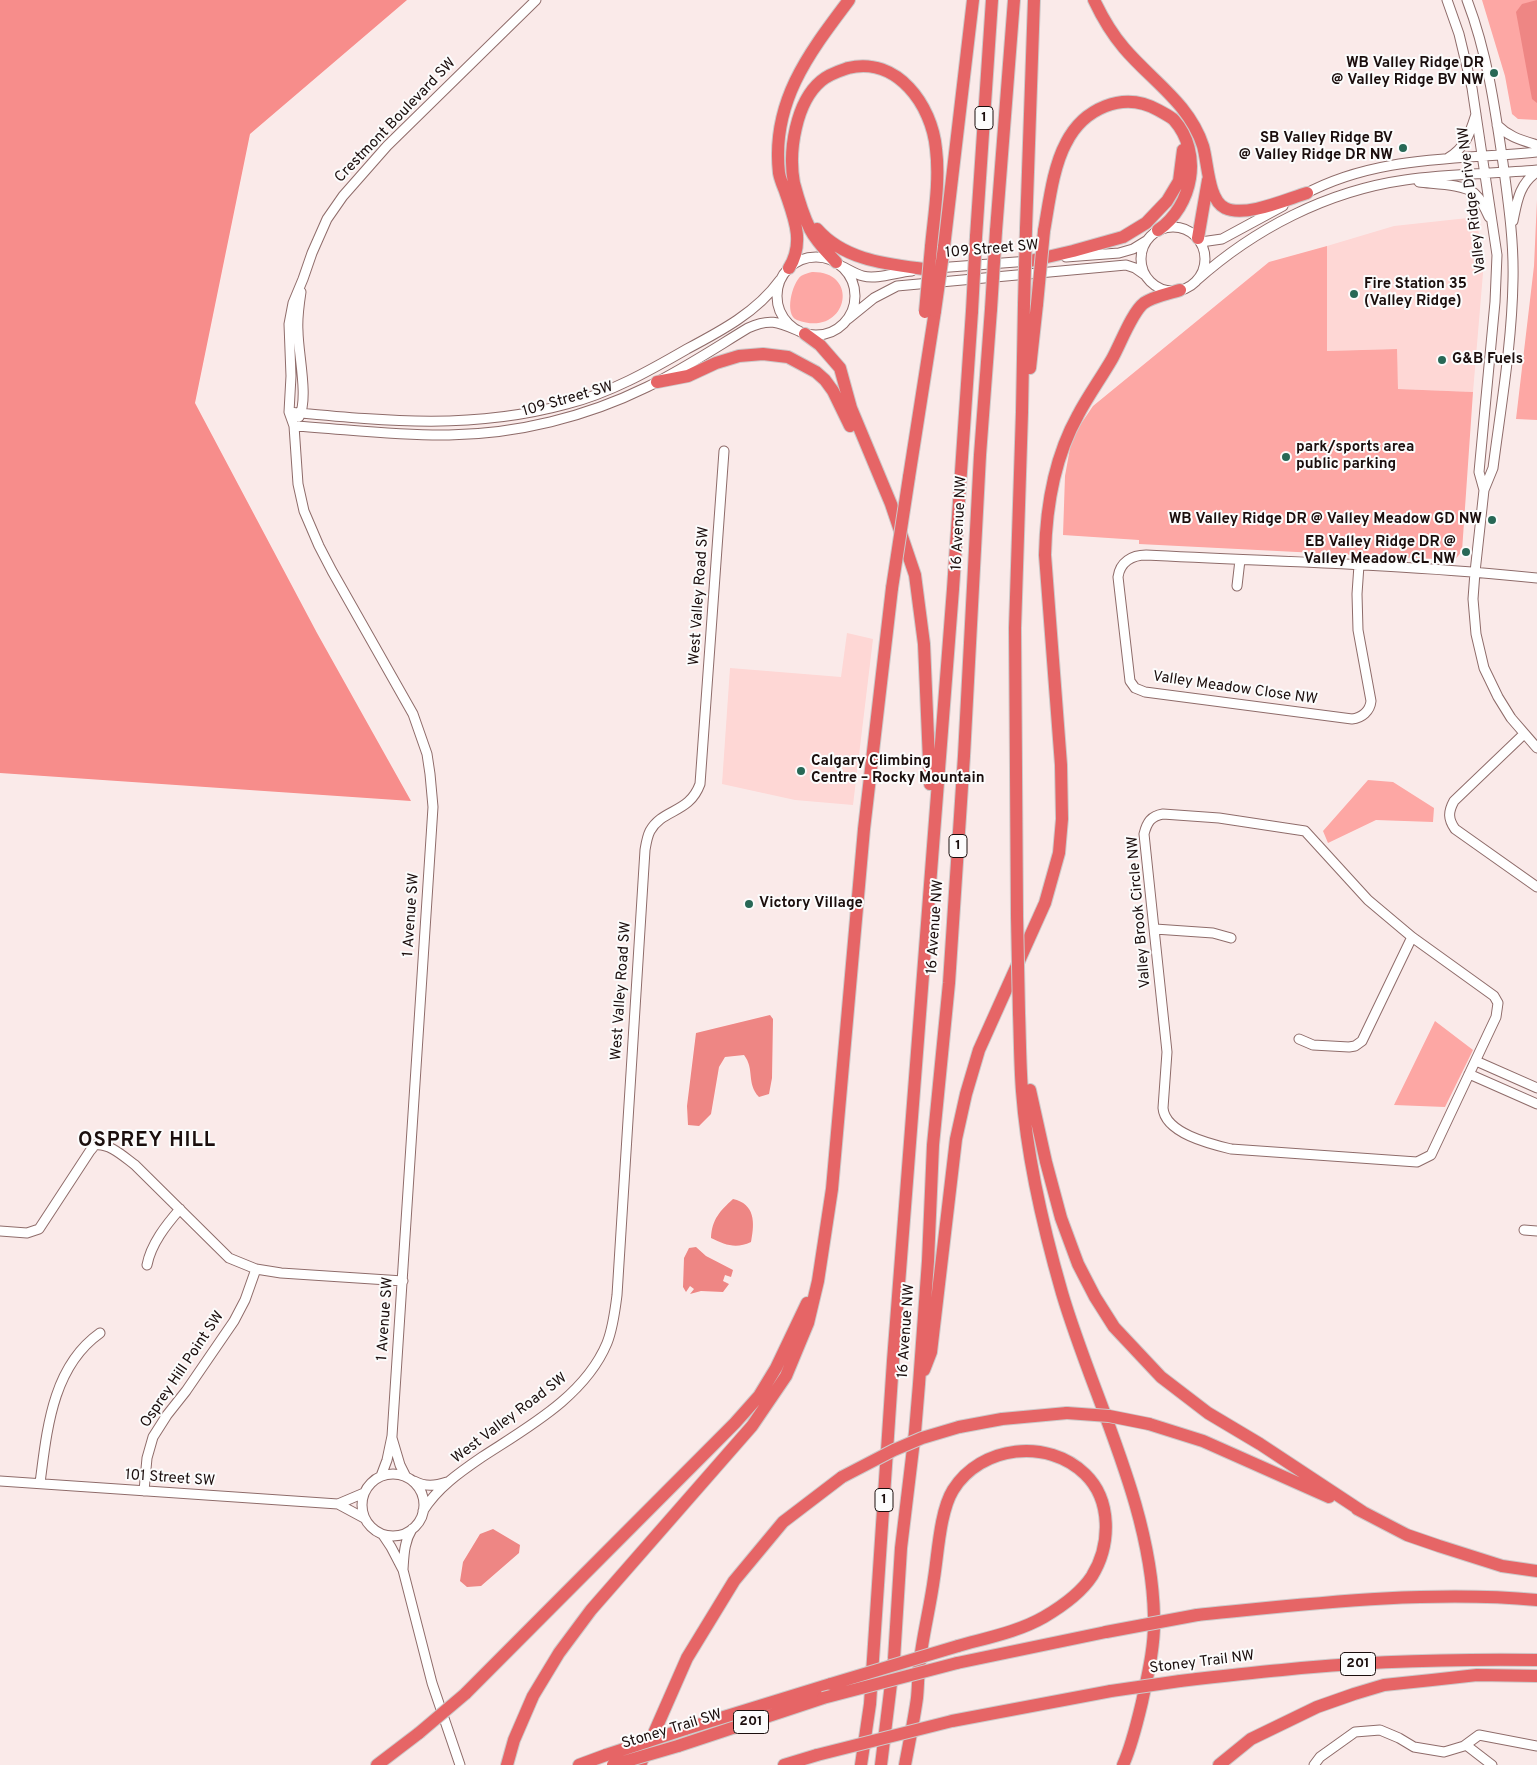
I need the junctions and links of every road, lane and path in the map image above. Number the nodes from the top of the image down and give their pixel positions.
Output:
1 (536, 0) edge
2 (850, 0) edge
3 (973, 0) edge
4 (992, 0) edge
5 (1014, 0) edge
6 (1034, 0) edge
7 (1094, 0) edge
8 (1447, 0) edge
9 (1468, 0) edge
10 (1476, 111) junction
11 (1497, 125) junction
12 (1181, 130) junction
13 (1537, 145) edge
14 (1537, 152) edge
15 (1502, 155) junction
16 (1483, 157) junction
17 (1448, 158) junction
18 (1537, 171) edge
19 (1209, 173) junction
20 (1504, 173) junction
21 (1486, 174) junction
22 (1404, 180) junction
23 (1307, 193) junction
24 (801, 207) junction
25 (1493, 224) junction
26 (1511, 229) junction
27 (1158, 230) junction
28 (1200, 240) junction
29 (1146, 241) junction
30 (938, 247) junction
31 (1030, 260) junction
32 (838, 264) junction
33 (789, 268) junction
34 (924, 269) junction
35 (1145, 274) junction
36 (303, 279) junction
37 (780, 280) junction
38 (1196, 281) junction
39 (1180, 290) junction
40 (1030, 304) junction
41 (848, 319) junction
42 (802, 333) junction
43 (657, 382) junction
44 (289, 412) junction
45 (301, 413) junction
46 (294, 426) junction
47 (724, 451) dead end
48 (871, 456) junction
49 (1484, 490) junction
50 (1240, 560) junction
51 (1359, 566) junction
52 (1475, 572) junction
53 (1537, 578) edge
54 (1237, 586) dead end
55 (1524, 734) junction
56 (1537, 748) edge
57 (933, 827) junction
58 (1537, 887) edge
59 (1155, 929) junction
60 (1412, 937) junction
61 (1231, 938) dead end
62 (1019, 1013) junction
63 (1299, 1039) dead end
64 (1476, 1061) junction
65 (1470, 1074) junction
66 (1537, 1088) edge
67 (1537, 1104) edge
68 (180, 1209) junction
69 (1524, 1230) dead end
70 (0, 1231) edge
71 (1537, 1231) edge
72 (147, 1265) dead end
73 (256, 1269) junction
74 (403, 1281) junction
75 (818, 1281) junction
76 (100, 1333) dead end
77 (919, 1384) junction
78 (392, 1436) junction
79 (381, 1476) junction
80 (409, 1478) junction
81 (0, 1481) edge
82 (450, 1481) junction
83 (40, 1484) junction
84 (144, 1491) junction
85 (364, 1493) junction
86 (338, 1504) junction
87 (424, 1511) junction
88 (1363, 1512) junction
89 (364, 1518) junction
90 (412, 1529) junction
91 (382, 1534) junction
92 (403, 1570) junction
93 (1537, 1571) edge
94 (1537, 1600) edge
95 (1537, 1660) edge
96 (1537, 1676) edge
97 (1466, 1745) junction
98 (1537, 1746) edge
99 (609, 1760) edge
100 (377, 1765) edge
101 (460, 1765) edge
102 (507, 1765) edge
103 (579, 1765) edge
104 (640, 1765) edge
105 (784, 1765) edge
106 (861, 1765) edge
107 (881, 1765) edge
108 (905, 1765) edge
109 (1124, 1765) edge
110 (1219, 1765) edge
111 (1314, 1765) edge
112 (1492, 1765) edge

1 - 36 street, Crestmont Boulevard SW
2 - 33 highway
3 - 30 highway
4 - 57 highway, 16 Avenue NW / 1, bridge
5 - 77 highway, 16 Avenue NW / 1, bridge
6 - 40 highway, bridge
7 - 19 highway
8 - 10 street, Valley Ridge Drive NW
9 - 11 street, Valley Ridge Drive NW
10 - 16 street, Valley Ridge Drive NW
10 - 17 street
11 - 13 street
11 - 15 street, Valley Ridge Drive NW
12 - 27 highway
12 - 31 highway
12 - 40 highway, bridge
14 - 15 street
15 - 16 street
15 - 20 street, Valley Ridge Drive NW
16 - 17 street
16 - 21 street, Valley Ridge Drive NW
17 - 23 street
18 - 20 street
18 - 26 street
19 - 23 highway
19 - 28 highway
20 - 21 street
20 - 26 street, Valley Ridge Drive NW
21 - 22 street
21 - 25 street, Valley Ridge Drive NW
22 - 25 street
22 - 38 street
23 - 28 street
24 - 30 highway
24 - 32 highway
24 - 34 highway
25 - 49 street, Valley Ridge Drive NW
26 - 49 street, Valley Ridge Drive NW
27 - 28 street
27 - 29 street
28 - 38 street
29 - 31 street, 109 Street SW
29 - 35 street
30 - 75 highway, bridge
31 - 34 street, 109 Street SW
32 - 33 street
32 - 34 street, 109 Street SW
32 - 41 street
33 - 37 street
35 - 39 street
35 - 41 street, 109 Street SW
36 - 44 street, Crestmont Boulevard SW
36 - 45 street, Crestmont Boulevard SW
37 - 42 street
37 - 45 street, 109 Street SW
38 - 39 street
39 - 77 highway
40 - 62 highway, bridge
41 - 42 street
42 - 43 street, 109 Street SW
42 - 48 highway
43 - 46 street, 109 Street SW
43 - 48 highway
44 - 45 street, 109 Street SW
44 - 46 street, Crestmont Boulevard SW
45 - 46 street, Crestmont Boulevard SW
46 - 74 street, 1 Avenue SW
47 - 82 street, West Valley Road SW
48 - 57 highway
49 - 52 street, Valley Ridge Drive NW
50 - 51 street, Valley Meadow Close NW
50 - 51 street, Valley Meadow Close NW
50 - 54 street
51 - 52 street, Valley Meadow Close NW
52 - 53 street, Valley Meadow Close NW
52 - 55 street, Valley Ridge Drive NW
55 - 56 street, Valley Ridge Drive NW
55 - 58 street
57 - 106 highway, 16 Avenue NW / 1
59 - 60 street, Valley Brook Circle NW
59 - 61 street
59 - 65 street, Valley Brook Circle NW
60 - 63 street
60 - 64 street, Valley Brook Circle NW
62 - 88 highway
62 - 109 highway
64 - 65 street, Valley Brook Circle NW
64 - 66 street
65 - 67 street
68 - 70 street
68 - 72 street
68 - 73 street
69 - 71 street
73 - 74 street
73 - 84 street, Osprey Hill Point SW
74 - 78 street, 1 Avenue SW
75 - 100 highway, bridge
75 - 102 highway
76 - 83 street
77 - 107 highway, 16 Avenue NW / 1
78 - 79 street, 1 Avenue SW
78 - 80 street, 1 Avenue SW
79 - 80 street
79 - 85 street
80 - 82 street, West Valley Road SW
80 - 87 street
81 - 83 street, 101 Street SW
82 - 87 street, West Valley Road SW
83 - 84 street, 101 Street SW
84 - 86 street, 101 Street SW
85 - 86 street, 101 Street SW
85 - 89 street
86 - 89 street, 101 Street SW
87 - 90 street
88 - 93 highway
88 - 104 highway, bridge
89 - 91 street
90 - 91 street
90 - 92 street
91 - 92 street
92 - 101 street
94 - 99 highway, Stoney Trail SW / 201, bridge
95 - 105 highway, Stoney Trail NW / 201, bridge
96 - 110 highway
97 - 98 street
97 - 111 street
97 - 112 street
99 - 103 highway
99 - 108 highway, bridge

